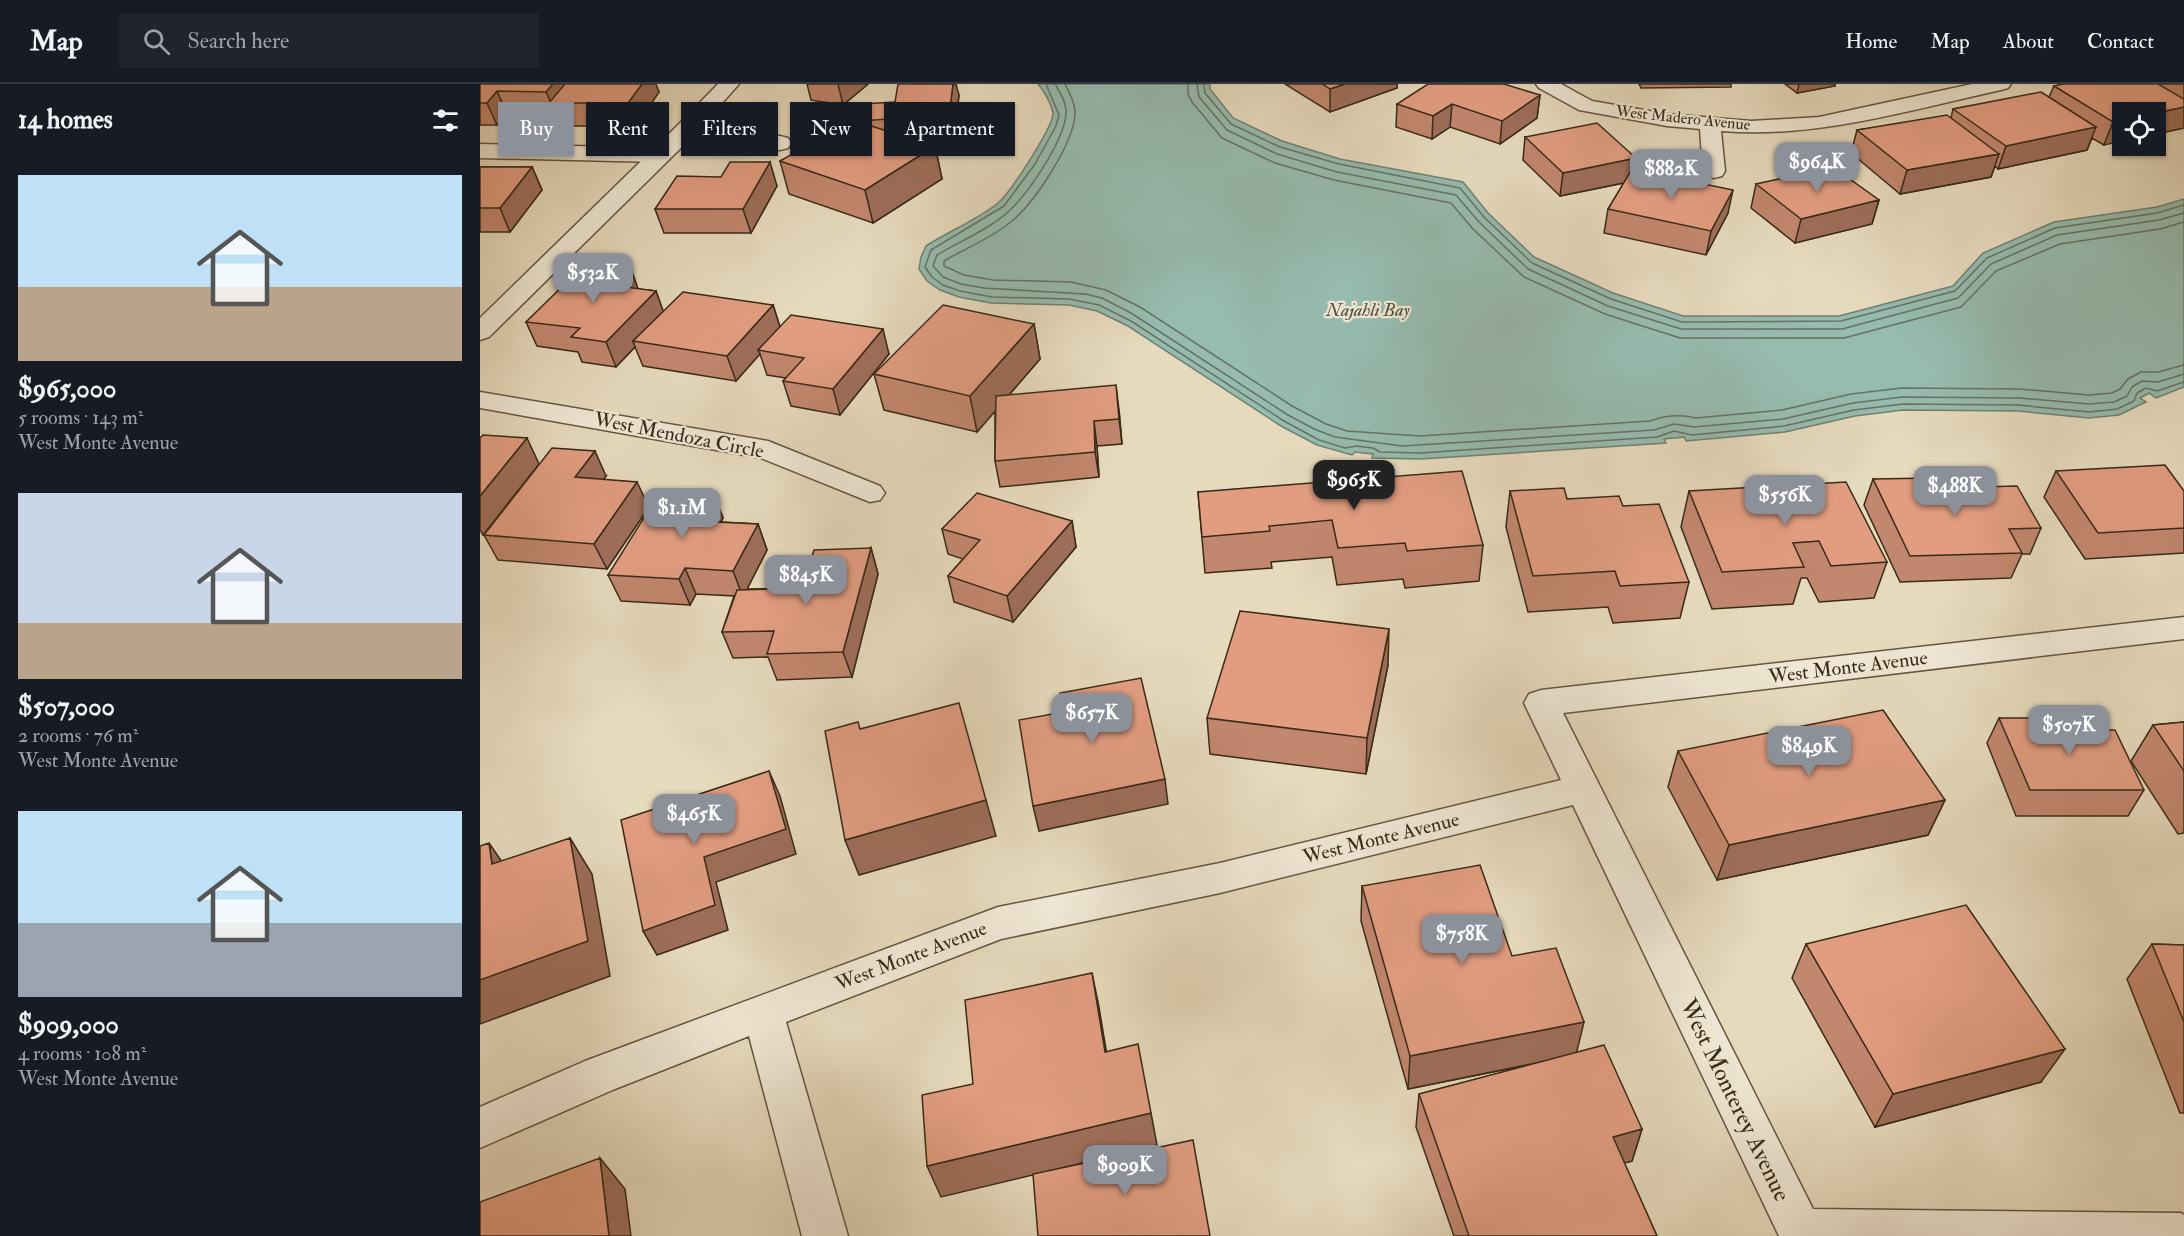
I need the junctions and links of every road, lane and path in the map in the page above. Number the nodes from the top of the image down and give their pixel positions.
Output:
1 (729, 84) edge
2 (1546, 84) edge
3 (2001, 84) edge
4 (712, 102) edge
5 (1710, 123) junction
6 (681, 135) edge
7 (669, 146) edge
8 (480, 151) edge
9 (586, 153) edge
10 (659, 156) edge
11 (1714, 171) dead end
12 (480, 332) edge
13 (480, 400) edge
14 (870, 493) dead end
15 (2184, 628) edge
16 (1583, 788) junction
17 (764, 1012) junction
18 (480, 1128) edge
19 (825, 1236) edge
20 (2181, 1236) edge

1 - 4 street
2 - 5 street, West Madero Avenue
3 - 5 street, West Madero Avenue
5 - 11 street
6 - 7 street
8 - 9 street
10 - 12 street
13 - 14 street, West Mendoza Circle
15 - 16 street, West Monte Avenue
16 - 17 street, West Monte Avenue
16 - 20 street, West Monterey Avenue
17 - 18 street, West Monte Avenue
17 - 19 street

